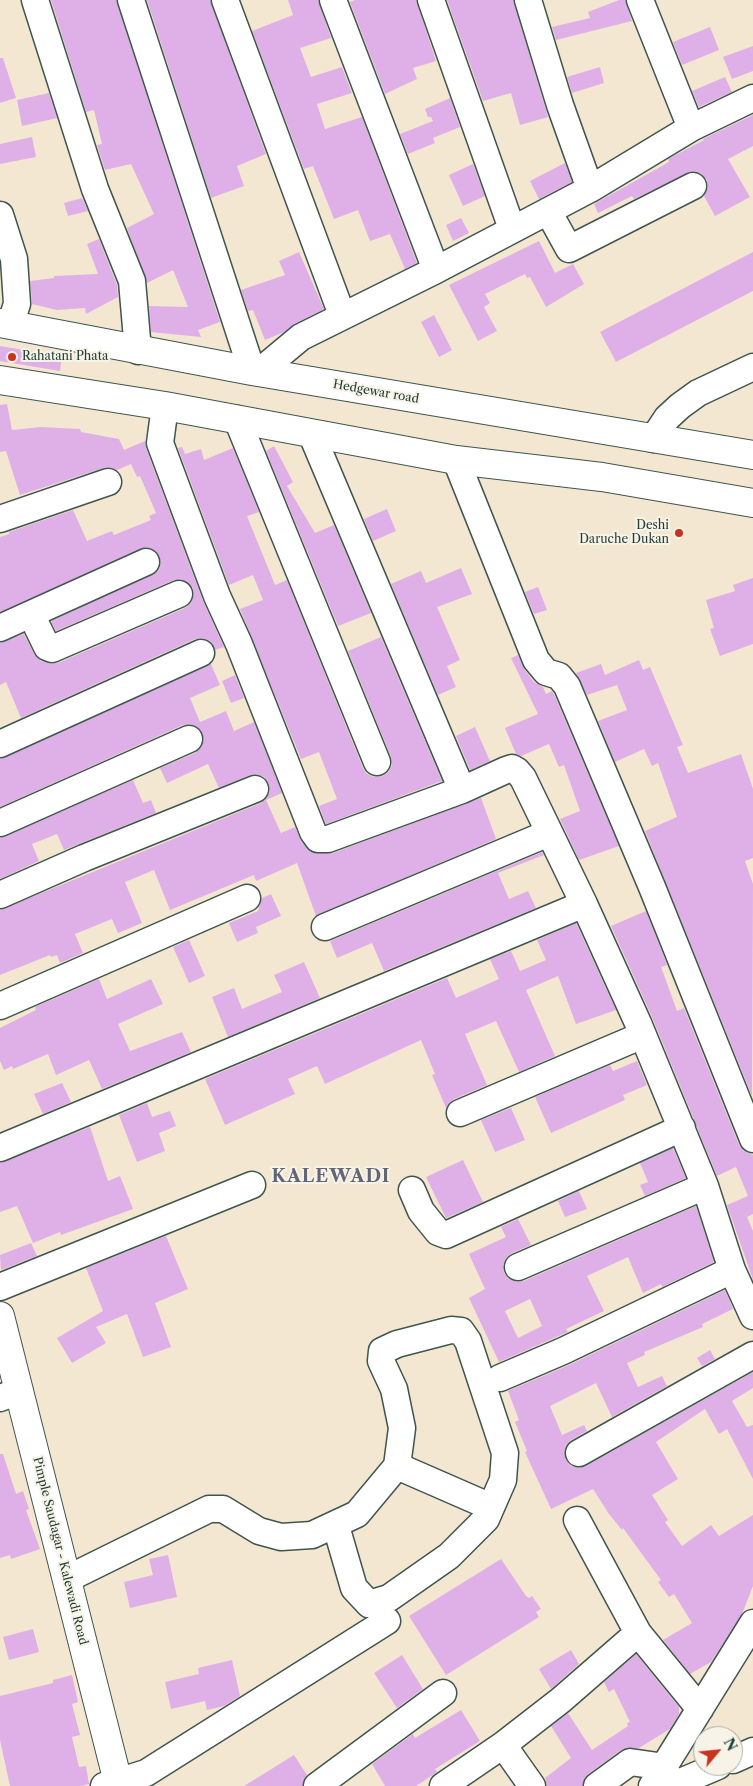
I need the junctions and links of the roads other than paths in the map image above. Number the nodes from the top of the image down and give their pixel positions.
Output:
1 (35, 0) edge
2 (131, 0) edge
3 (225, 0) edge
4 (333, 0) edge
5 (431, 0) edge
6 (528, 0) edge
7 (640, 0) edge
8 (752, 100) edge
9 (691, 128) junction
10 (693, 186) dead end
11 (590, 188) junction
12 (548, 210) junction
13 (0, 214) edge
14 (512, 229) junction
15 (436, 270) junction
16 (342, 315) junction
17 (5, 324) edge
18 (138, 351) junction
19 (753, 367) edge
20 (256, 372) junction
21 (0, 380) edge
22 (165, 406) junction
23 (237, 419) junction
24 (312, 435) junction
25 (653, 439) junction
26 (753, 455) edge
27 (456, 460) junction
28 (108, 482) dead end
29 (753, 503) edge
30 (0, 519) edge
31 (146, 562) dead end
32 (179, 594) dead end
33 (31, 614) junction
34 (0, 628) edge
35 (201, 654) dead end
36 (189, 739) dead end
37 (0, 744) edge
38 (377, 762) dead end
39 (256, 789) dead end
40 (462, 790) junction
41 (0, 823) edge
42 (549, 833) junction
43 (0, 895) edge
44 (247, 898) dead end
45 (584, 904) junction
46 (325, 927) dead end
47 (0, 1006) edge
48 (643, 1036) junction
49 (460, 1112) dead end
50 (682, 1128) junction
51 (753, 1139) edge
52 (0, 1148) edge
53 (252, 1185) dead end
54 (706, 1186) junction
55 (412, 1190) dead end
56 (518, 1267) dead end
57 (732, 1270) junction
58 (0, 1287) edge
59 (0, 1316) edge
60 (753, 1316) edge
61 (753, 1355) edge
62 (500, 1378) dead end
63 (10, 1394) edge
64 (580, 1453) dead end
65 (397, 1466) junction
66 (491, 1507) junction
67 (577, 1520) dead end
68 (336, 1526) junction
69 (67, 1579) junction
70 (387, 1621) dead end
71 (753, 1623) edge
72 (638, 1632) junction
73 (443, 1693) dead end
74 (700, 1709) junction
75 (503, 1745) junction
76 (693, 1773) edge
77 (665, 1781) edge
78 (114, 1784) edge
79 (317, 1786) edge
80 (443, 1786) edge
81 (532, 1786) edge
82 (597, 1786) edge

1 - 18 street
2 - 20 street
3 - 16 street
4 - 15 street
5 - 14 street
6 - 11 street
7 - 9 street
8 - 9 street
9 - 11 street
10 - 12 street
11 - 12 street
12 - 14 street
13 - 17 street
14 - 15 street
15 - 16 street
16 - 20 street
17 - 18 main road, Hedgewar road
18 - 20 main road, Hedgewar road
19 - 25 street
20 - 25 main road, Hedgewar road
21 - 22 main road
22 - 23 main road
22 - 40 street
23 - 24 main road
23 - 38 street
24 - 27 main road
24 - 40 street
25 - 26 main road, Hedgewar road
27 - 29 main road
27 - 51 street
28 - 30 street
31 - 33 street
32 - 33 street
33 - 34 street
35 - 37 street
36 - 41 street
39 - 43 street
40 - 42 street
42 - 45 street
42 - 46 street
44 - 47 street
45 - 48 street
45 - 52 street
48 - 49 street
48 - 50 street
50 - 54 street
50 - 55 street
53 - 58 street
54 - 56 street
54 - 57 street
57 - 60 street
57 - 62 street
59 - 63 main road, Pimple Saudagar - Kalewadi Road
61 - 64 street
63 - 69 main road, Pimple Saudagar - Kalewadi Road
65 - 66 street
65 - 66 street
65 - 68 street
66 - 68 street
67 - 72 street
68 - 69 street
69 - 78 main road, Pimple Saudagar - Kalewadi Road
70 - 78 street
71 - 74 street
72 - 74 street
72 - 75 street
73 - 79 street
74 - 77 street
75 - 80 street
75 - 81 street
76 - 77 street
77 - 82 street

